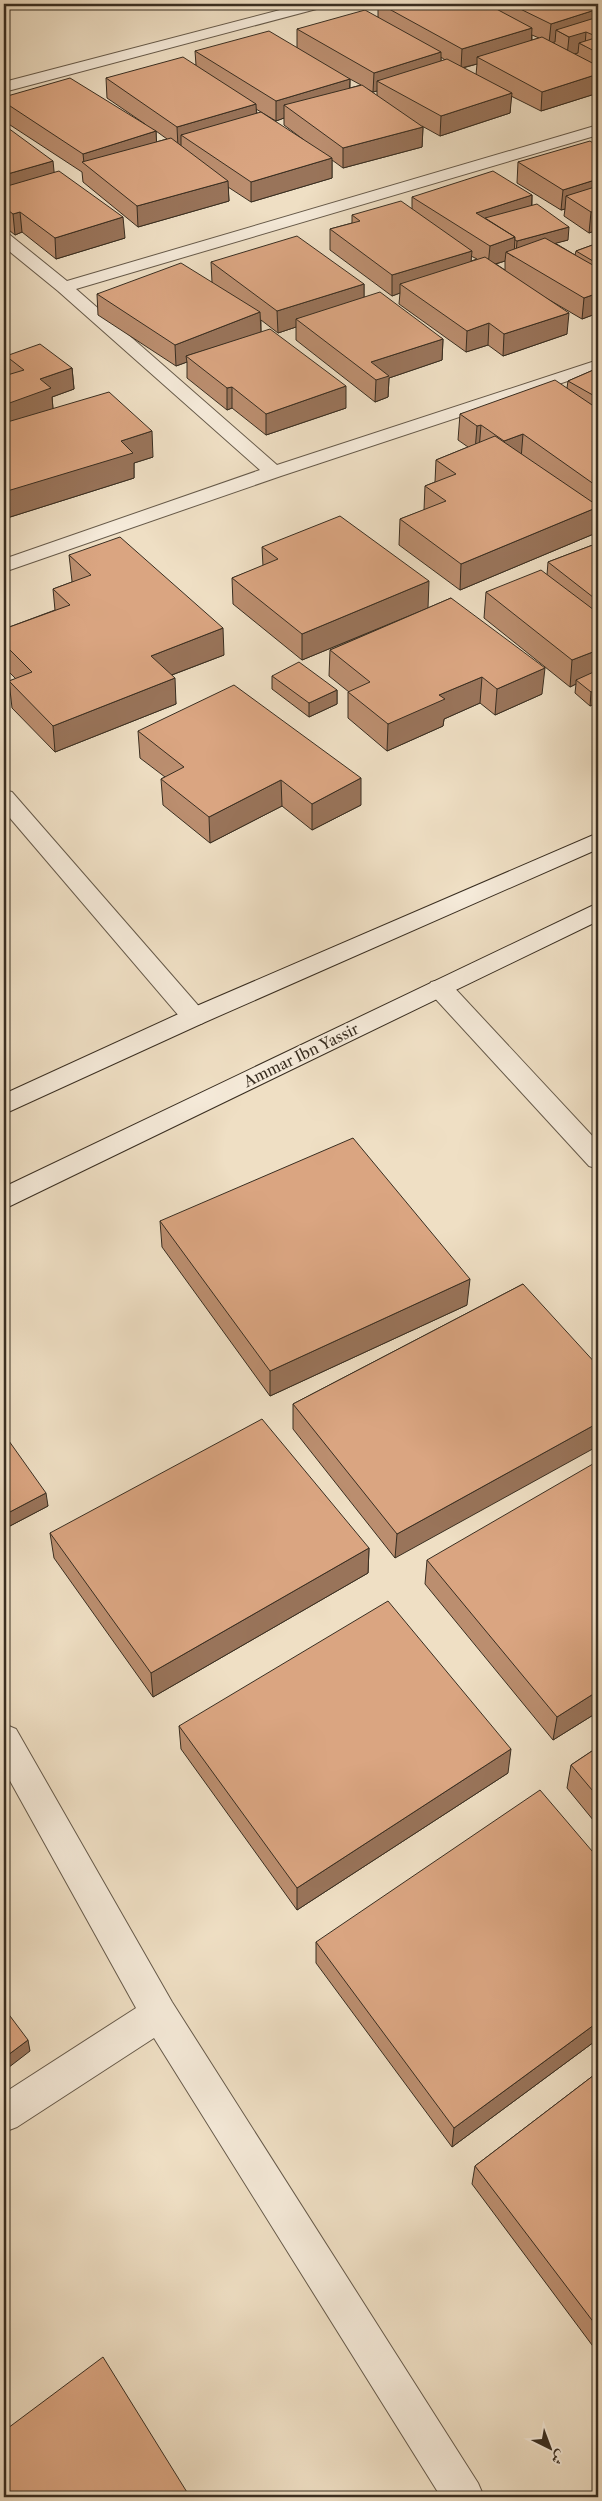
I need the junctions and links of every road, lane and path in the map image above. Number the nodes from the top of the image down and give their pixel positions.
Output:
1 (261, 4) edge
2 (320, 4) edge
3 (278, 14) junction
4 (4, 88) edge
5 (598, 130) edge
6 (4, 239) edge
7 (64, 287) junction
8 (598, 365) edge
9 (274, 472) junction
10 (4, 566) edge
11 (4, 797) edge
12 (598, 840) edge
13 (598, 911) edge
14 (440, 988) junction
15 (194, 1017) junction
16 (4, 1105) edge
17 (598, 1159) edge
18 (4, 1199) edge
19 (4, 1739) edge
20 (159, 2014) junction
21 (4, 2114) edge
22 (464, 2497) edge

1 - 3 street
2 - 3 street
3 - 4 street
5 - 7 street
6 - 7 street
7 - 9 street
8 - 9 street
9 - 10 street
11 - 15 street
12 - 15 street
13 - 14 street, Ammar Ibn Yassir
14 - 17 street
14 - 18 street, Ammar Ibn Yassir
15 - 16 street
19 - 20 street
20 - 21 street
20 - 22 street

